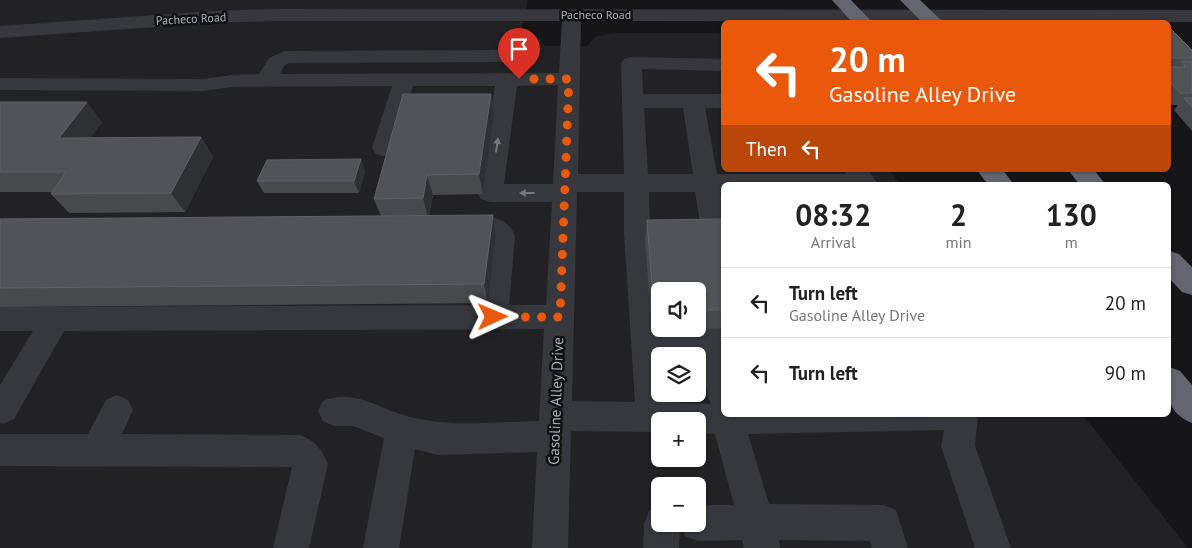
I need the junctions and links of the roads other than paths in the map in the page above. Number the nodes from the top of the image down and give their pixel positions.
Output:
1 (841, 0) edge
2 (909, 0) edge
3 (1044, 0) edge
4 (1168, 0) edge
5 (352, 8) edge
6 (514, 8) edge
7 (675, 8) edge
8 (572, 15) junction
9 (1057, 16) junction
10 (1189, 18) edge
11 (860, 20) edge
12 (930, 20) edge
13 (0, 32) edge
14 (721, 64) edge
15 (506, 68) junction
16 (569, 79) junction
17 (267, 80) junction
18 (405, 80) junction
19 (0, 84) edge
20 (633, 101) junction
21 (693, 101) junction
22 (721, 101) edge
23 (384, 148) dead end
24 (991, 172) edge
25 (1082, 172) edge
26 (777, 176) edge
27 (852, 182) edge
28 (999, 182) edge
29 (1091, 182) edge
30 (636, 183) junction
31 (707, 183) junction
32 (565, 188) junction
33 (437, 226) edge
34 (711, 235) edge
35 (1171, 263) edge
36 (1192, 284) edge
37 (493, 317) junction
38 (560, 317) junction
39 (0, 319) edge
40 (56, 319) junction
41 (647, 339) junction
42 (719, 339) edge
43 (721, 359) edge
44 (1171, 383) edge
45 (1192, 408) edge
46 (3, 409) dead end
47 (117, 410) dead end
48 (721, 410) edge
49 (334, 411) dead end
50 (652, 412) edge
51 (705, 412) edge
52 (651, 417) edge
53 (728, 417) edge
54 (962, 417) edge
55 (555, 426) junction
56 (402, 430) junction
57 (0, 450) edge
58 (98, 450) junction
59 (706, 525) edge
60 (662, 532) edge
61 (759, 535) edge
62 (291, 548) edge
63 (380, 548) edge
64 (550, 548) edge
65 (661, 548) edge
66 (890, 548) edge
67 (993, 548) edge

1 - 11 highway
2 - 12 highway
3 - 9 street
4 - 10 street
5 - 6 street, Pacheco Road
5 - 13 street, Pacheco Road
6 - 8 street, Pacheco Road
7 - 8 street, Pacheco Road
7 - 9 street, Pacheco Road
8 - 16 street, Gasoline Alley Drive
9 - 10 street, Pacheco Road
14 - 20 street
15 - 16 street
15 - 17 street
15 - 18 street
32 -> 15 street
16 - 32 street, Gasoline Alley Drive
17 - 18 street
17 - 19 street
18 - 23 street
20 - 21 street
20 - 30 street
21 - 22 street
21 - 31 street
24 - 28 highway
25 - 29 highway
26 - 27 street
26 - 31 street
30 - 31 street
30 - 32 street
30 - 41 street
31 - 34 street
32 - 38 street, Gasoline Alley Drive
33 - 37 street
35 - 36 highway
37 - 38 street
37 - 40 street
38 - 55 street, Gasoline Alley Drive
39 - 40 street
40 - 46 street
41 - 42 street
41 - 50 street
42 - 43 street
44 - 45 highway
47 - 58 street
48 - 51 street
49 - 56 street
52 - 55 street
53 - 61 street
54 - 67 street
55 - 56 street
55 - 64 street, Gasoline Alley Drive
56 - 63 street
57 - 58 street
58 - 62 street
59 - 61 street
60 - 65 street
61 - 66 street

